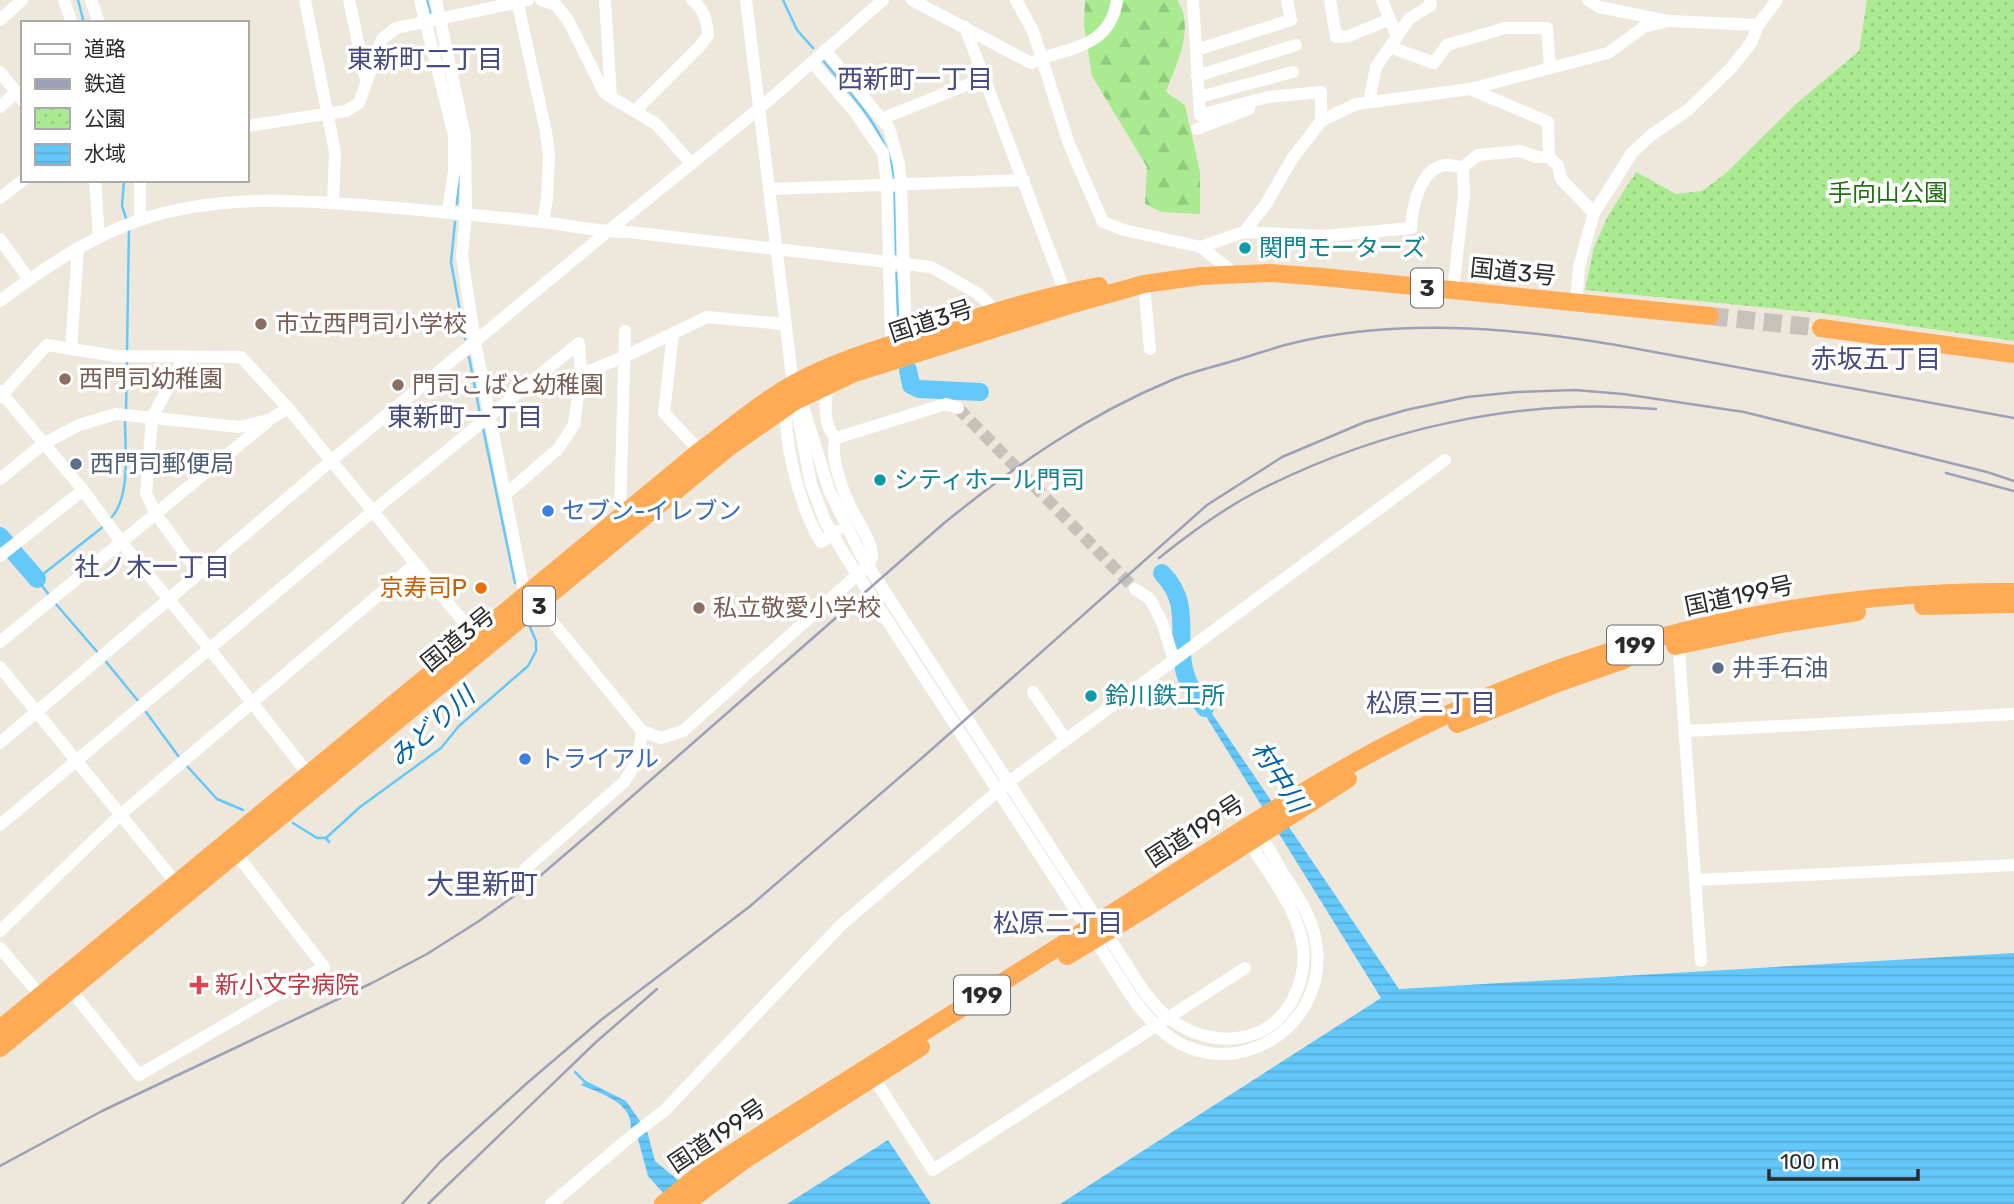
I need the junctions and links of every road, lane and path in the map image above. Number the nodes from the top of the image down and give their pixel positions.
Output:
1 (22, 0) edge
2 (64, 0) edge
3 (91, 0) edge
4 (305, 0) edge
5 (349, 0) edge
6 (420, 0) edge
7 (436, 0) edge
8 (541, 0) edge
9 (605, 0) edge
10 (692, 0) edge
11 (746, 0) edge
12 (883, 0) edge
13 (912, 0) edge
14 (1016, 0) edge
15 (1116, 0) edge
16 (1194, 0) edge
17 (1287, 0) edge
18 (1330, 0) edge
19 (1382, 0) edge
20 (1430, 0) edge
21 (1588, 0) edge
22 (1777, 0) edge
23 (521, 1) edge
24 (0, 19) edge
25 (440, 19) junction
26 (1390, 19) dead end
27 (71, 21) edge
28 (98, 21) edge
29 (1668, 21) junction
30 (424, 22) junction
31 (1758, 24) junction
32 (965, 27) junction
33 (1393, 42) junction
34 (1296, 45) dead end
35 (825, 50) junction
36 (1196, 50) junction
37 (1043, 57) junction
38 (812, 62) junction
39 (1550, 68) junction
40 (0, 72) edge
41 (1293, 72) dead end
42 (1197, 76) junction
43 (984, 78) junction
44 (367, 84) junction
45 (1470, 89) junction
46 (1282, 96) junction
47 (19, 97) edge
48 (611, 97) junction
49 (1199, 97) junction
50 (1369, 102) junction
51 (0, 107) edge
52 (760, 108) junction
53 (636, 110) junction
54 (329, 114) junction
55 (881, 119) junction
56 (1321, 121) junction
57 (248, 126) edge
58 (1197, 129) dead end
59 (1549, 157) junction
60 (691, 163) junction
61 (1463, 167) junction
62 (1024, 180) junction
63 (21, 182) edge
64 (95, 182) edge
65 (140, 182) edge
66 (887, 184) junction
67 (901, 184) junction
68 (769, 189) junction
69 (0, 198) edge
70 (333, 202) junction
71 (449, 212) junction
72 (1594, 213) junction
73 (466, 214) junction
74 (543, 222) junction
75 (132, 223) junction
76 (607, 232) junction
77 (1244, 232) junction
78 (99, 237) junction
79 (0, 239) edge
80 (1201, 247) junction
81 (78, 248) junction
82 (775, 248) junction
83 (889, 262) junction
84 (905, 264) junction
85 (1235, 274) junction
86 (29, 279) junction
87 (1144, 284) junction
88 (1453, 291) junction
89 (1065, 292) junction
90 (0, 301) edge
91 (1576, 303) junction
92 (1710, 316) tunnel mouth
93 (997, 319) junction
94 (784, 324) junction
95 (1821, 328) tunnel mouth
96 (625, 331) dead end
97 (673, 333) junction
98 (475, 342) junction
99 (899, 343) junction
100 (71, 349) junction
101 (1150, 349) dead end
102 (2014, 354) edge
103 (184, 356) junction
104 (624, 357) junction
105 (581, 374) junction
106 (829, 384) junction
107 (1, 394) edge
108 (794, 397) junction
109 (288, 408) junction
110 (958, 408) dead end
111 (152, 418) junction
112 (490, 418) junction
113 (270, 420) junction
114 (836, 438) junction
115 (43, 444) junction
116 (700, 451) junction
117 (332, 460) junction
118 (1445, 460) dead end
119 (0, 479) edge
120 (83, 490) junction
121 (506, 494) junction
122 (373, 511) junction
123 (156, 514) junction
124 (620, 516) junction
125 (856, 519) junction
126 (122, 543) junction
127 (0, 556) edge
128 (415, 564) junction
129 (198, 572) junction
130 (1135, 589) tunnel mouth
131 (2014, 592) edge
132 (167, 599) junction
133 (533, 600) junction
134 (2014, 604) edge
135 (476, 637) junction
136 (1678, 640) junction
137 (0, 642) edge
138 (209, 648) junction
139 (1174, 660) junction
140 (0, 667) edge
141 (1033, 692) dead end
142 (253, 704) junction
143 (37, 713) junction
144 (2014, 714) edge
145 (642, 731) junction
146 (1686, 731) junction
147 (1066, 740) junction
148 (0, 743) edge
149 (75, 761) junction
150 (313, 780) junction
151 (120, 815) junction
152 (0, 825) edge
153 (1258, 829) junction
154 (232, 848) junction
155 (2014, 865) edge
156 (524, 870) dead end
157 (1696, 880) junction
158 (181, 889) junction
159 (0, 931) edge
160 (0, 948) edge
161 (1701, 961) dead end
162 (1245, 968) dead end
163 (70, 989) junction
164 (46, 1001) junction
165 (0, 1029) edge
166 (1241, 1045) junction
167 (0, 1048) edge
168 (870, 1073) junction
169 (705, 1179) junction
170 (664, 1202) edge
171 (551, 1204) edge
172 (685, 1204) edge

1 - 24 street
2 - 27 street
3 - 28 street
4 - 54 street
5 - 44 street
6 - 30 street
7 - 25 street
8 - 48 street
9 - 48 street
10 - 53 street
11 - 52 street
12 - 35 street
13 - 32 street
14 - 37 street
15 - 37 street
16 - 36 street
17 - 36 street
18 - 26 street
19 - 33 street
20 - 33 street
21 - 29 street
22 - 31 street
23 - 25 street
23 - 74 street
25 - 30 street
25 - 73 street
29 - 31 street
29 - 39 street
30 - 44 street
30 - 71 street
31 - 72 street
32 - 37 street
32 - 43 street
33 - 39 street
33 - 50 street
34 - 42 street
35 - 38 street
35 - 55 street
36 - 42 street
37 - 80 street
38 - 52 street
38 - 66 street
39 - 45 street
40 - 47 street
41 - 49 street
42 - 49 street
43 - 55 street
43 - 62 street
44 - 54 street
45 - 50 street
45 - 59 street
46 - 49 street
46 - 56 street
46 - 58 street
47 - 51 street
48 - 53 street
50 - 56 street
52 - 60 street
52 - 68 street
53 - 60 street
54 - 57 street
54 - 70 street
55 - 67 street
56 - 77 street
59 - 61 street
59 - 72 street
60 - 76 street
61 - 77 street
61 - 88 street
62 - 67 street
62 - 89 street
63 - 69 street
64 - 78 street
65 - 75 street
66 - 67 street
66 - 68 street
66 - 83 street
67 - 84 street
68 - 82 street
70 - 71 street
70 - 75 street
71 - 73 street
72 - 91 street
73 - 74 street
73 - 98 street
74 - 76 street
75 - 78 street
76 - 82 street
76 - 98 street
77 - 80 street
78 - 81 street
79 - 86 street
80 - 85 street
81 - 86 street
81 - 100 street
82 - 83 street
82 - 94 street
83 - 84 street
83 - 99 street
84 - 93 street
84 - 99 street
85 - 87 highway, 国道3号 / 3
85 - 88 highway, 国道3号 / 3
86 - 90 street
87 - 89 highway, 国道3号 / 3
87 - 93 highway, 国道3号 / 3
87 - 101 street
88 - 91 highway, 国道3号 / 3
89 - 93 highway, 国道3号 / 3
91 - 92 highway, 国道3号 / 3
93 - 99 highway, 国道3号 / 3
93 - 106 highway, 国道3号 / 3
94 - 97 street
94 - 108 street
95 - 102 highway
96 - 104 street
97 - 104 street
97 - 116 street
98 - 112 street
98 - 117 street
99 - 108 highway, 国道3号 / 3
100 - 103 street
100 - 107 street
103 - 109 street
103 - 111 street
104 - 105 street
104 - 124 street
105 - 112 street
105 - 121 street
106 - 108 highway, 国道3号 / 3
106 - 114 street
107 - 115 street
108 - 116 highway, 国道3号 / 3
108 - 125 street
108 - 133 highway, 国道3号 / 3
108 - 166 street
108 - 166 street
109 - 113 street
109 - 117 street
110 - 114 street
111 - 113 street
111 - 115 street
111 - 123 street
112 - 121 street
112 - 122 street
113 - 123 street
114 - 125 street
115 - 119 street
115 - 120 street
116 - 124 highway, 国道3号 / 3
117 - 122 street
117 - 129 street
118 - 139 street
120 - 126 street
120 - 127 street
121 - 133 street
122 - 128 street
122 - 138 street
123 - 126 street
123 - 129 street
124 - 133 highway, 国道3号 / 3
125 - 145 street
126 - 132 street
126 - 137 street
128 - 135 street
128 - 142 street
129 - 132 street
130 - 139 street
131 - 136 highway, 国道199号 / 199
132 - 138 street
132 - 143 street
133 - 135 highway, 国道3号 / 3
133 - 145 street
133 - 150 highway, 国道3号 / 3
134 - 136 highway, 国道199号 / 199
135 - 150 highway, 国道3号 / 3
136 - 146 street
136 - 153 highway, 国道199号 / 199
138 - 142 street
138 - 149 street
139 - 147 street
140 - 143 street
141 - 147 street
142 - 150 street
142 - 151 street
143 - 148 street
143 - 149 street
144 - 146 street
145 - 156 street
146 - 157 street
147 - 171 street
149 - 151 street
149 - 152 street
150 - 154 highway, 国道3号 / 3
151 - 158 street
151 - 159 street
153 - 166 street
153 - 168 highway, 国道199号 / 199
154 - 158 highway, 国道3号 / 3
154 - 163 street
155 - 157 street
157 - 161 street
158 - 163 highway, 国道3号 / 3
158 - 164 highway, 国道3号 / 3
160 - 164 street
162 - 168 street
163 - 164 highway, 国道3号 / 3
164 - 165 highway, 国道3号 / 3
164 - 167 highway, 国道3号 / 3
168 - 169 highway, 国道199号 / 199
169 - 170 highway, 国道199号 / 199
169 - 172 highway, 国道199号 / 199

